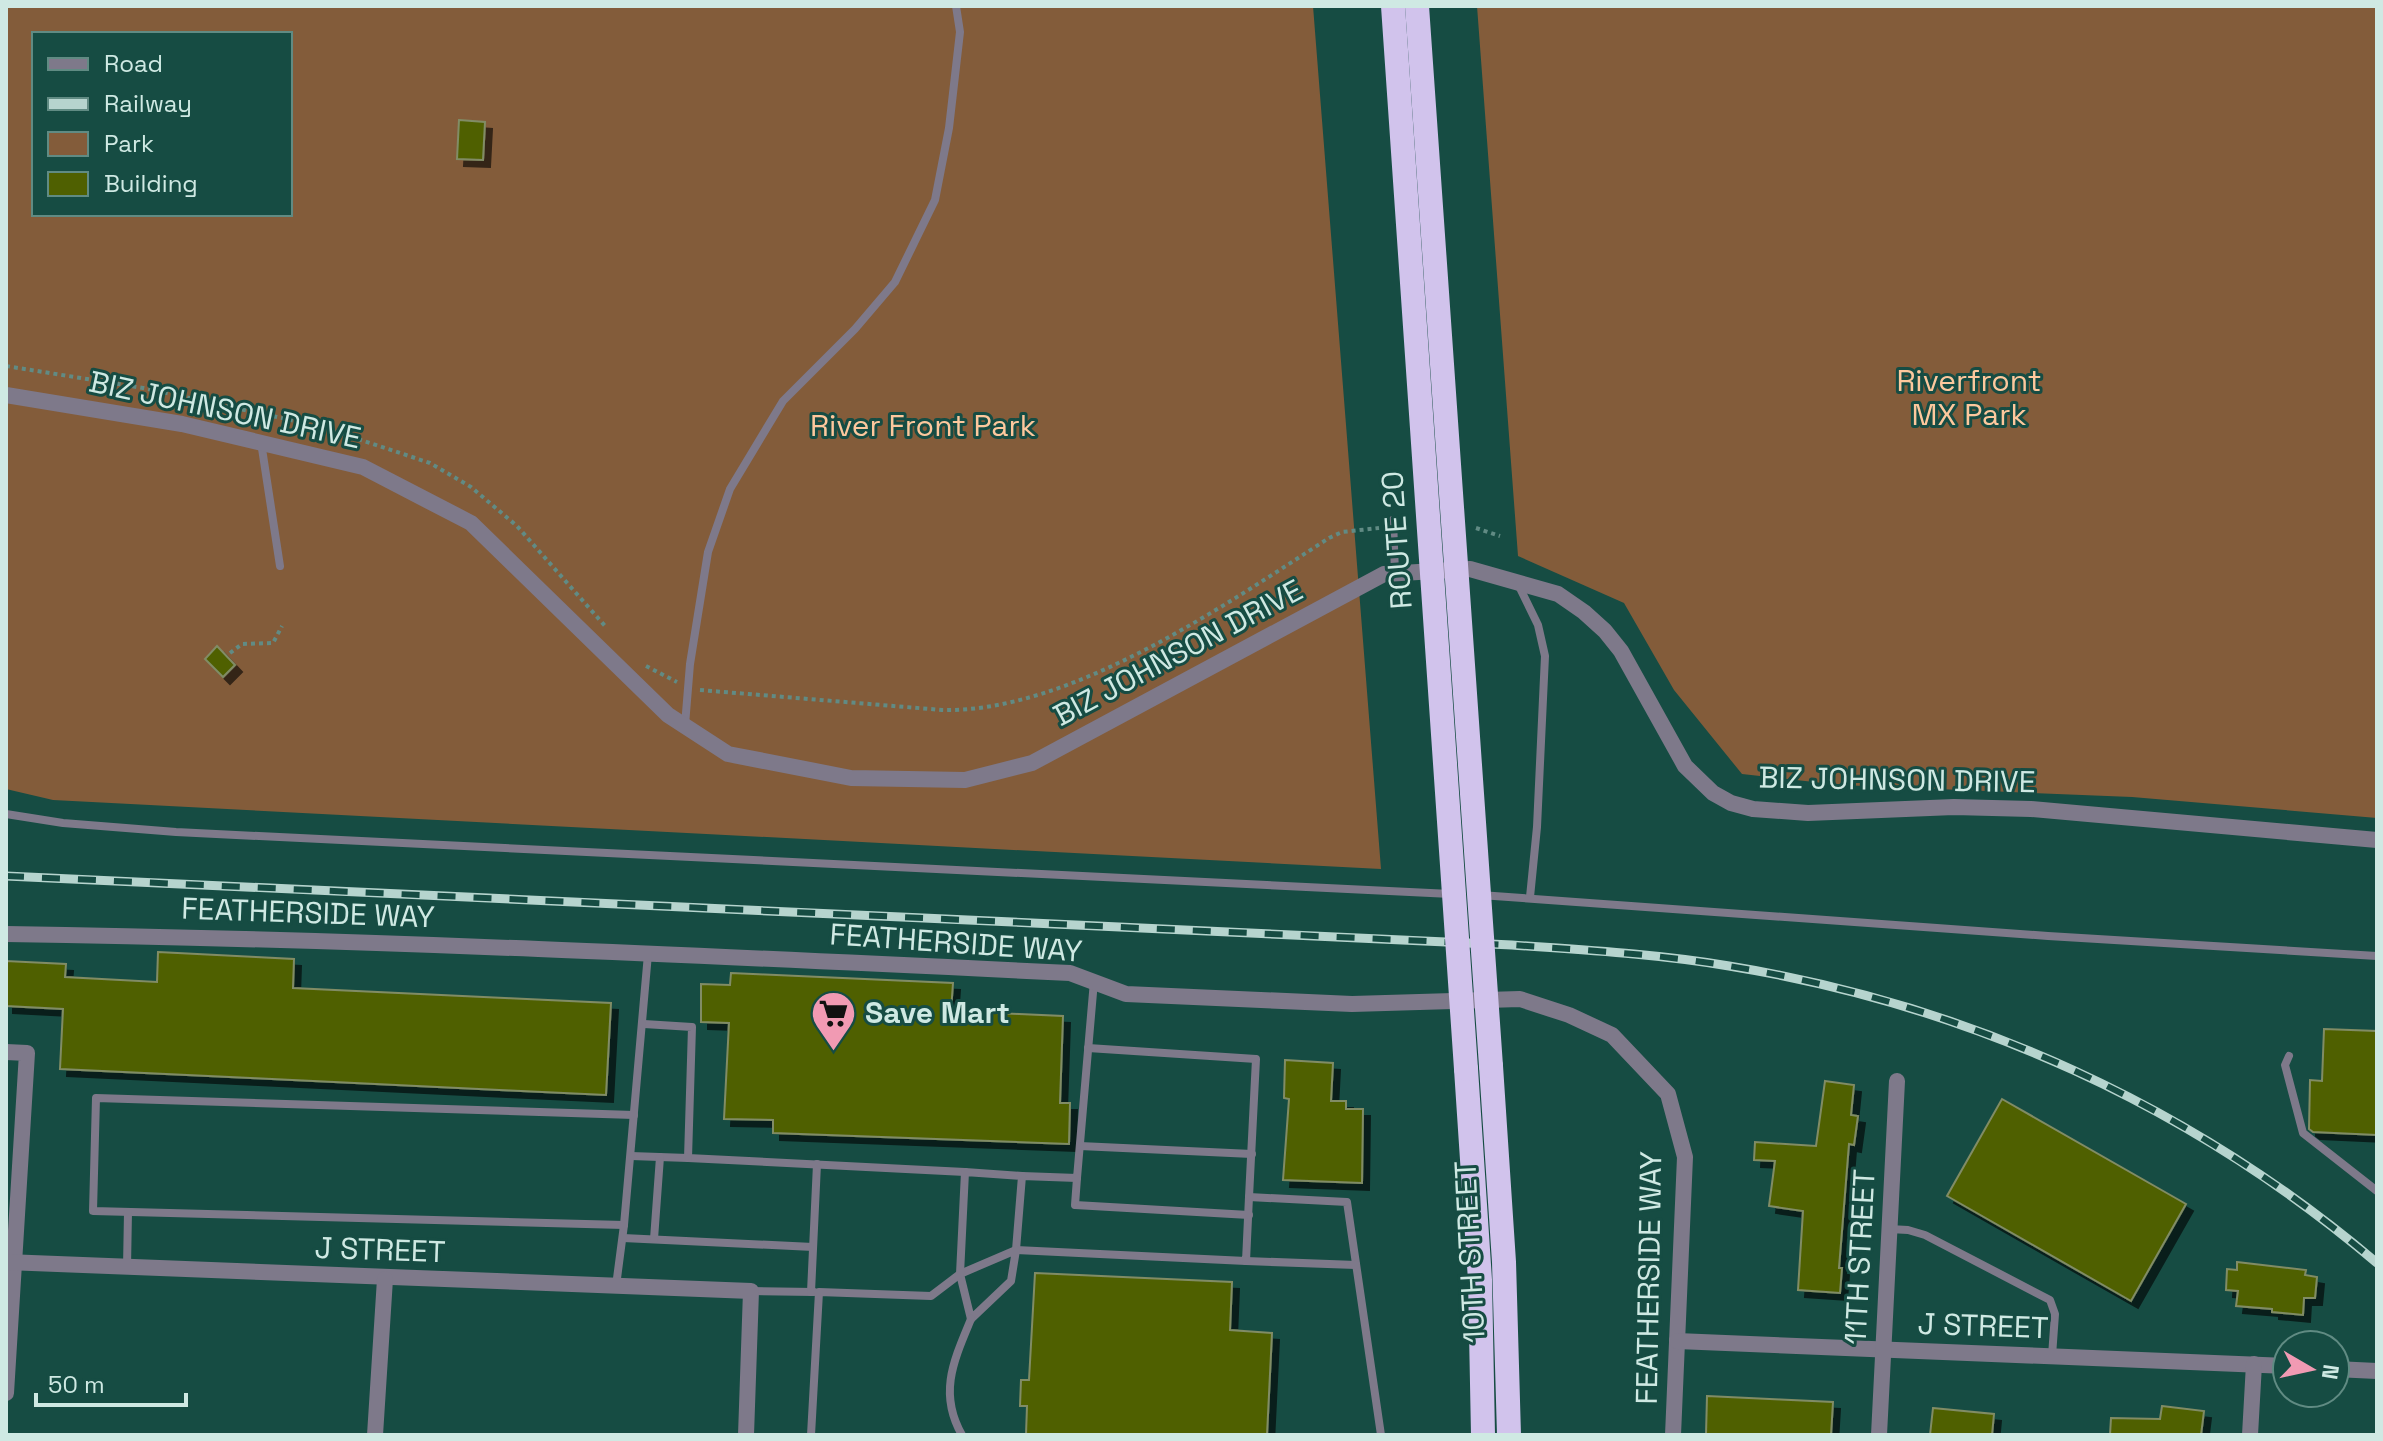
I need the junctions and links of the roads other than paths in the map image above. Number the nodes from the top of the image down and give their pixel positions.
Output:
1 (956, 6) edge
2 (1393, 6) edge
3 (1417, 6) edge
4 (6, 395) edge
5 (261, 441) junction
6 (1394, 524) road end
7 (280, 566) dead end
8 (1395, 573) junction
9 (1517, 582) junction
10 (685, 726) junction
11 (6, 814) edge
12 (2377, 840) edge
13 (1457, 894) dead end
14 (1472, 895) dead end
15 (1530, 897) junction
16 (6, 934) edge
17 (648, 953) junction
18 (2377, 956) edge
19 (1094, 981) junction
20 (644, 1024) junction
21 (1088, 1048) junction
22 (6, 1052) edge
23 (2289, 1056) dead end
24 (1491, 1066) joint
25 (1466, 1069) joint
26 (1897, 1081) dead end
27 (634, 1115) junction
28 (1080, 1146) junction
29 (1252, 1154) junction
30 (631, 1156) junction
31 (660, 1157) junction
32 (688, 1158) junction
33 (817, 1164) junction
34 (965, 1172) junction
35 (1022, 1176) junction
36 (1077, 1178) junction
37 (2377, 1191) edge
38 (1249, 1197) junction
39 (128, 1212) junction
40 (1249, 1215) junction
41 (624, 1225) junction
42 (1889, 1229) junction
43 (623, 1238) junction
44 (654, 1239) junction
45 (813, 1247) junction
46 (1016, 1250) junction
47 (1246, 1261) junction
48 (10, 1262) edge
49 (1356, 1265) junction
50 (127, 1268) junction
51 (960, 1274) junction
52 (385, 1279) junction
53 (616, 1286) junction
54 (751, 1291) junction
55 (815, 1292) junction
56 (971, 1319) junction
57 (1677, 1341) junction
58 (1883, 1350) junction
59 (2052, 1356) junction
60 (2254, 1364) junction
61 (2271, 1365) edge
62 (2351, 1370) edge
63 (2377, 1371) edge
64 (6, 1393) edge
65 (375, 1435) edge
66 (746, 1435) edge
67 (811, 1435) edge
68 (962, 1435) edge
69 (1381, 1435) edge
70 (1483, 1435) edge
71 (1509, 1435) edge
72 (1673, 1435) edge
73 (1879, 1435) edge
74 (2250, 1435) edge

1 - 10 lane
2 - 25 highway, ROUTE 20, bridge
3 - 24 highway, ROUTE 20, bridge
4 - 5 street, BIZ JOHNSON DRIVE
5 - 7 lane
5 - 10 street, BIZ JOHNSON DRIVE
6 - 8 lane
8 - 9 street, BIZ JOHNSON DRIVE
8 - 10 street, BIZ JOHNSON DRIVE
9 - 12 street, BIZ JOHNSON DRIVE
9 - 15 lane
11 - 13 lane
14 - 15 lane
15 - 18 lane
16 - 17 street, FEATHERSIDE WAY
17 - 19 street, FEATHERSIDE WAY
17 - 20 lane
19 - 21 lane
19 - 57 street, FEATHERSIDE WAY
20 - 27 lane
20 - 32 lane
21 - 28 lane
21 - 29 lane
22 - 48 street
23 - 37 lane
24 - 71 highway, 10TH STREET
25 - 70 highway, 10TH STREET
26 - 42 street, 11TH STREET
27 - 30 lane
27 - 39 lane
28 - 29 lane
28 - 36 lane
29 - 38 lane
30 - 31 lane
30 - 41 lane
31 - 32 lane
31 - 44 lane
32 - 33 lane
33 - 34 lane
33 - 45 lane
34 - 35 lane
34 - 51 lane
35 - 36 lane
35 - 46 lane
36 - 40 lane
38 - 40 lane
38 - 49 lane
39 - 41 lane
39 - 50 lane
40 - 47 lane
41 - 43 lane
42 - 58 street, 11TH STREET
42 - 59 lane
43 - 44 lane
43 - 53 lane
44 - 45 lane
45 - 55 lane
46 - 47 lane
46 - 51 lane
46 - 56 lane
47 - 49 lane
48 - 50 street, J STREET
48 - 64 street
49 - 69 lane
50 - 52 street, J STREET
51 - 55 lane
51 - 56 lane
52 - 53 street, J STREET
52 - 65 street
53 - 54 street, J STREET
54 - 55 lane
54 - 66 street
55 - 67 lane
56 - 68 lane
57 - 58 street, J STREET
57 - 72 street, FEATHERSIDE WAY
58 - 59 street, J STREET
58 - 73 street, 11TH STREET
59 - 60 street, J STREET
60 - 61 street, J STREET
60 - 74 street
62 - 63 street

